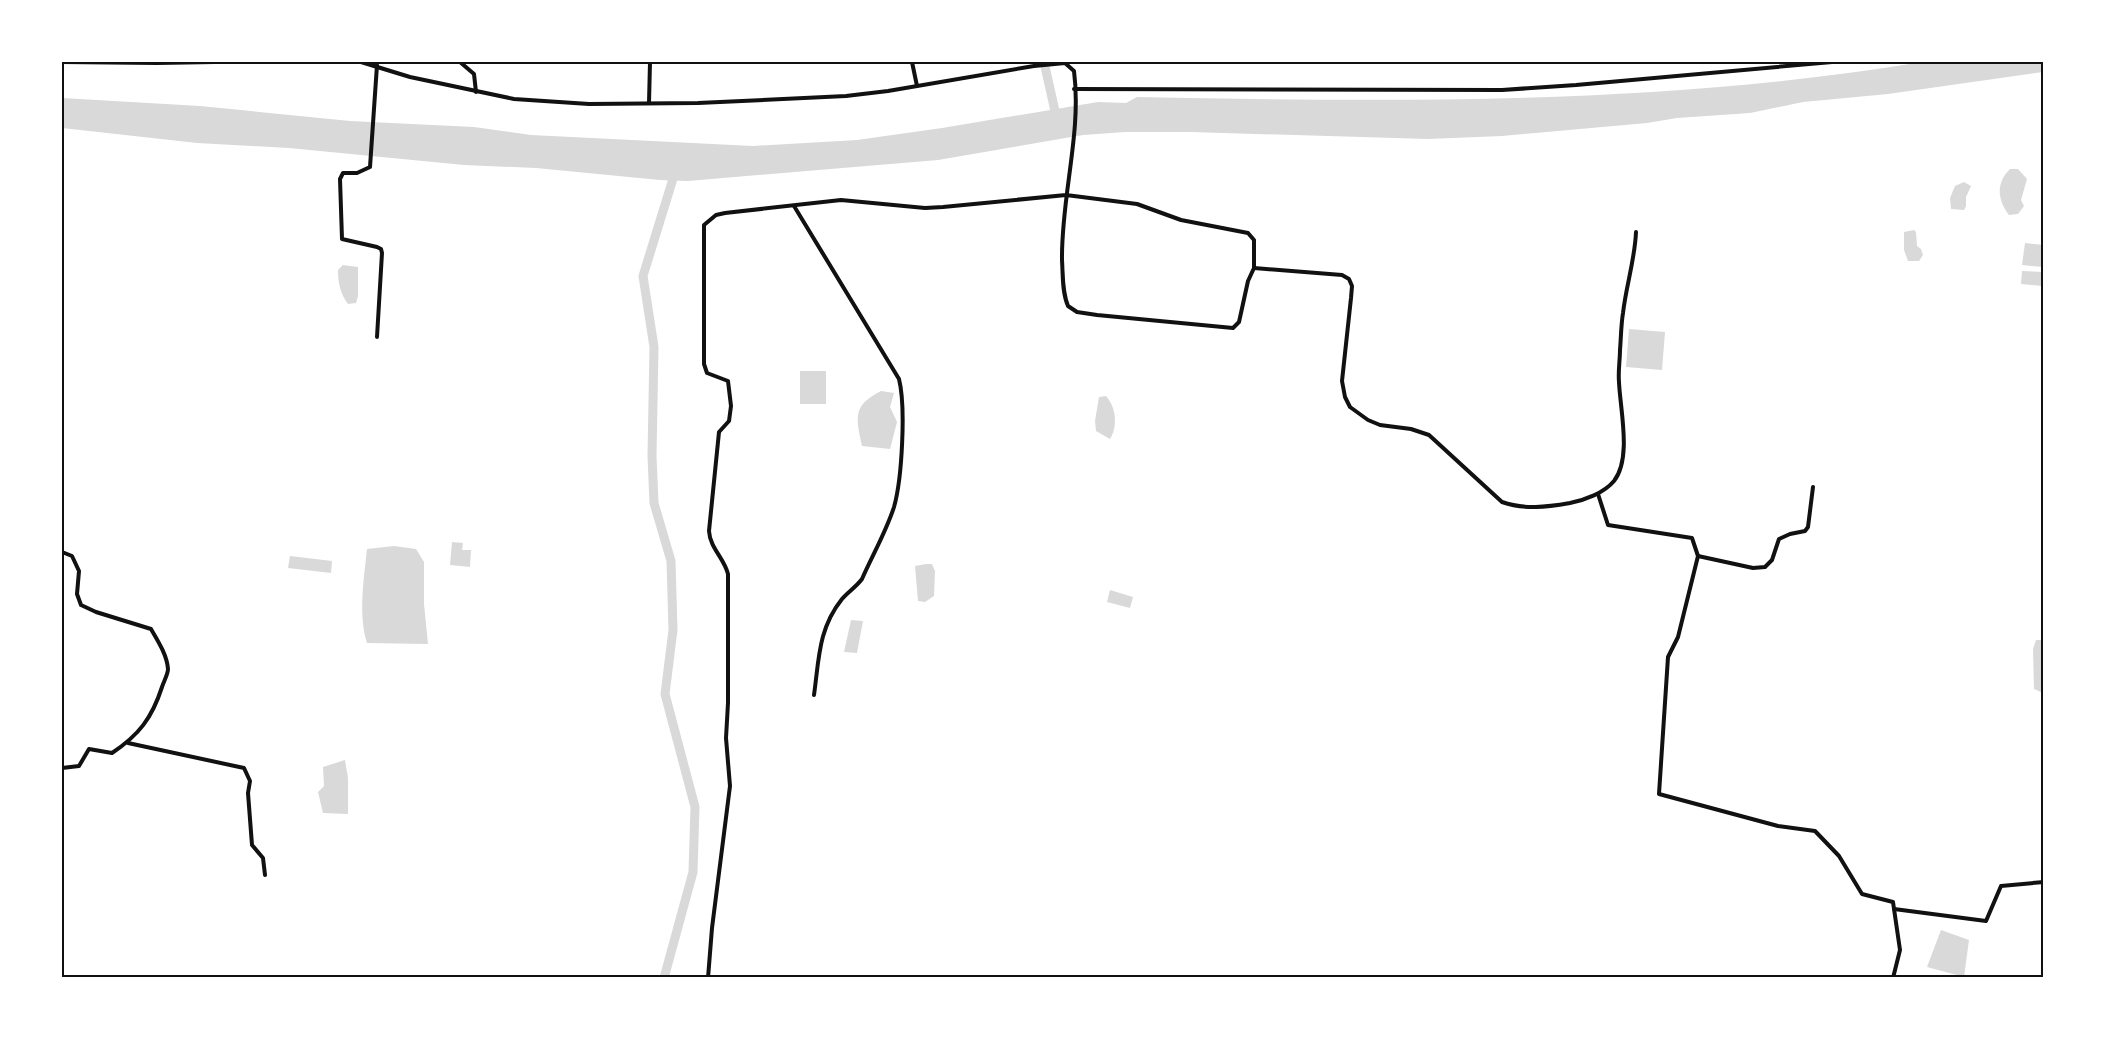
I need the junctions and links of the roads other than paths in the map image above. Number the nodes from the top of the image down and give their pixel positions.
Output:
1 (62, 62) edge
2 (215, 62) edge
3 (361, 62) edge
4 (460, 62) edge
5 (650, 62) edge
6 (912, 62) edge
7 (1064, 62) edge
8 (1822, 62) edge
9 (1832, 62) edge
10 (376, 65) junction
11 (916, 86) junction
12 (1074, 89) junction
13 (476, 92) junction
14 (649, 103) junction
15 (1066, 195) junction
16 (794, 206) junction
17 (1636, 232) dead end
18 (1254, 268) junction
19 (377, 337) dead end
20 (1813, 487) dead end
21 (1598, 494) junction
22 (62, 552) edge
23 (1698, 556) junction
24 (814, 695) dead end
25 (128, 743) junction
26 (62, 768) edge
27 (265, 875) dead end
28 (2043, 882) edge
29 (1894, 909) junction
30 (708, 978) edge
31 (1893, 978) edge

1 - 2 street
3 - 10 street
4 - 13 street
5 - 14 street
6 - 11 street
7 - 11 street
7 - 12 street
8 - 9 street
8 - 12 street
10 - 13 street
10 - 19 street
11 - 14 street
12 - 15 street
13 - 14 street
15 - 16 street
15 - 18 street
15 - 18 street
16 - 24 street
16 - 30 street
17 - 21 street
18 - 21 street
20 - 23 street
21 - 23 street
22 - 25 street
23 - 29 street
25 - 26 street
25 - 27 street
28 - 29 street
29 - 31 street

